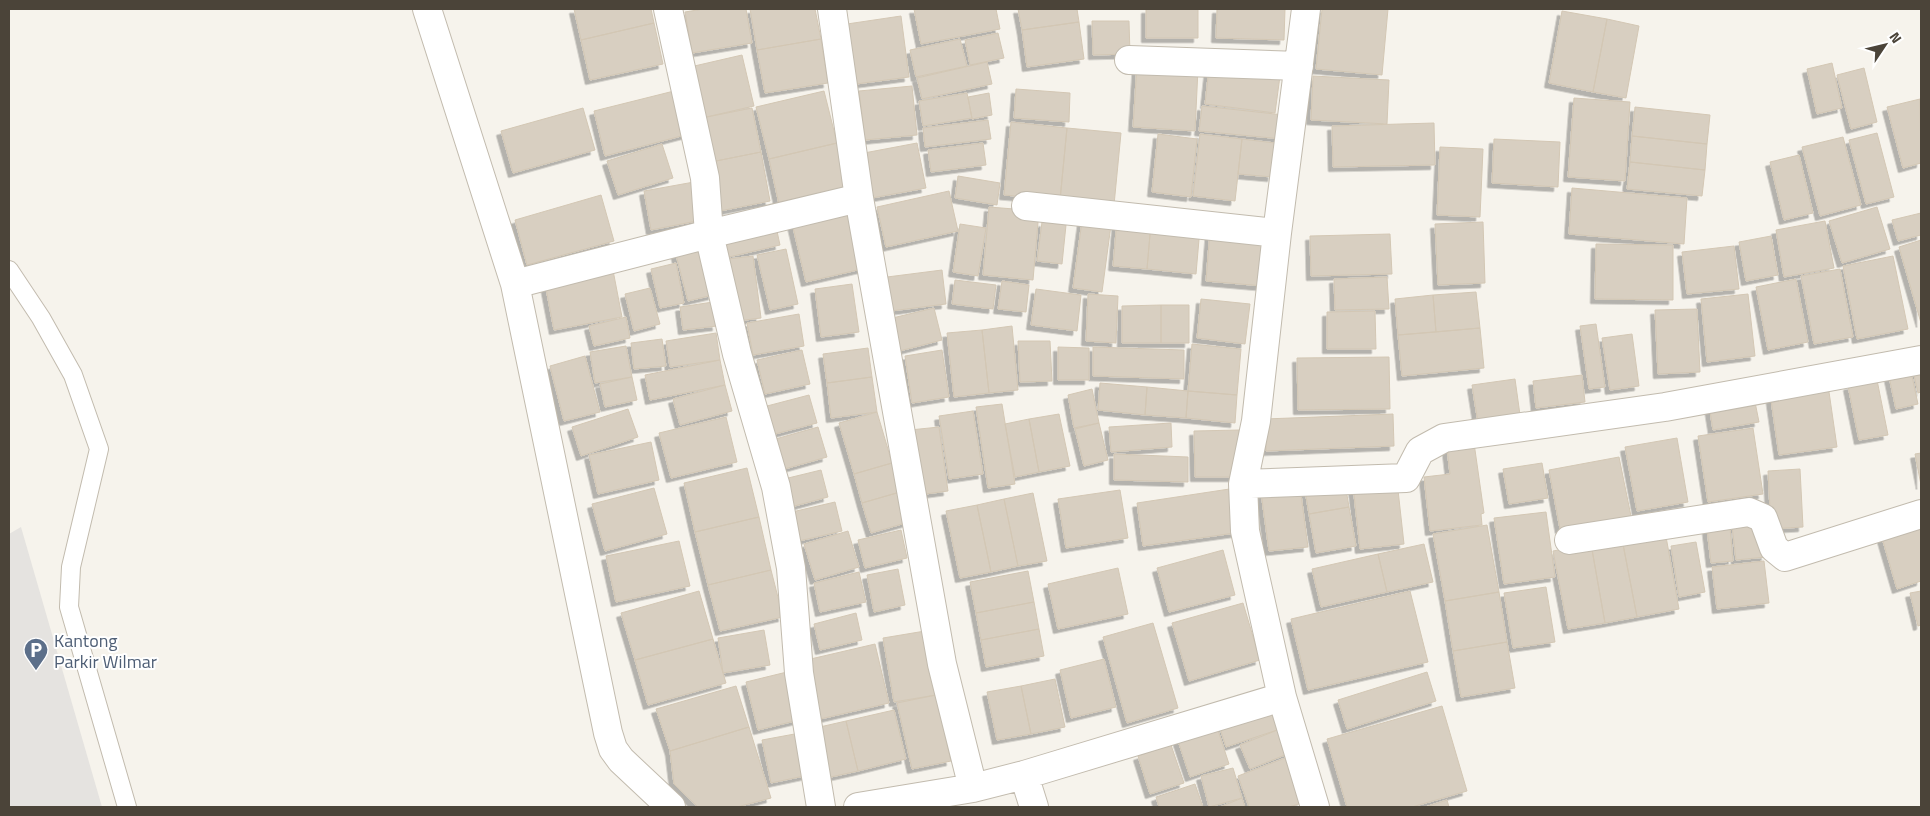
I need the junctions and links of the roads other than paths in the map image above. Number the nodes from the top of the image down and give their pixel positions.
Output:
1 (427, 9) edge
2 (668, 9) edge
3 (832, 9) edge
4 (1306, 9) edge
5 (1129, 60) dead end
6 (1299, 66) junction
7 (859, 198) junction
8 (1026, 206) dead end
9 (1277, 232) junction
10 (709, 234) junction
11 (9, 270) edge
12 (515, 284) junction
13 (1921, 360) edge
14 (1243, 484) junction
15 (1921, 514) edge
16 (1569, 540) dead end
17 (1282, 697) junction
18 (1024, 775) junction
19 (973, 788) junction
20 (127, 807) edge
21 (672, 807) edge
22 (821, 807) edge
23 (858, 807) edge
24 (1034, 807) edge
25 (1315, 807) edge

1 - 12 street
2 - 10 street
3 - 7 street
4 - 6 street
5 - 6 street
6 - 9 street
7 - 10 street
7 - 19 street
8 - 9 street
9 - 14 street
10 - 12 street
10 - 22 street
11 - 20 lane
12 - 21 street
13 - 14 street
14 - 17 street
15 - 16 street
17 - 18 street
17 - 25 street
18 - 19 street
18 - 24 street
19 - 23 street

